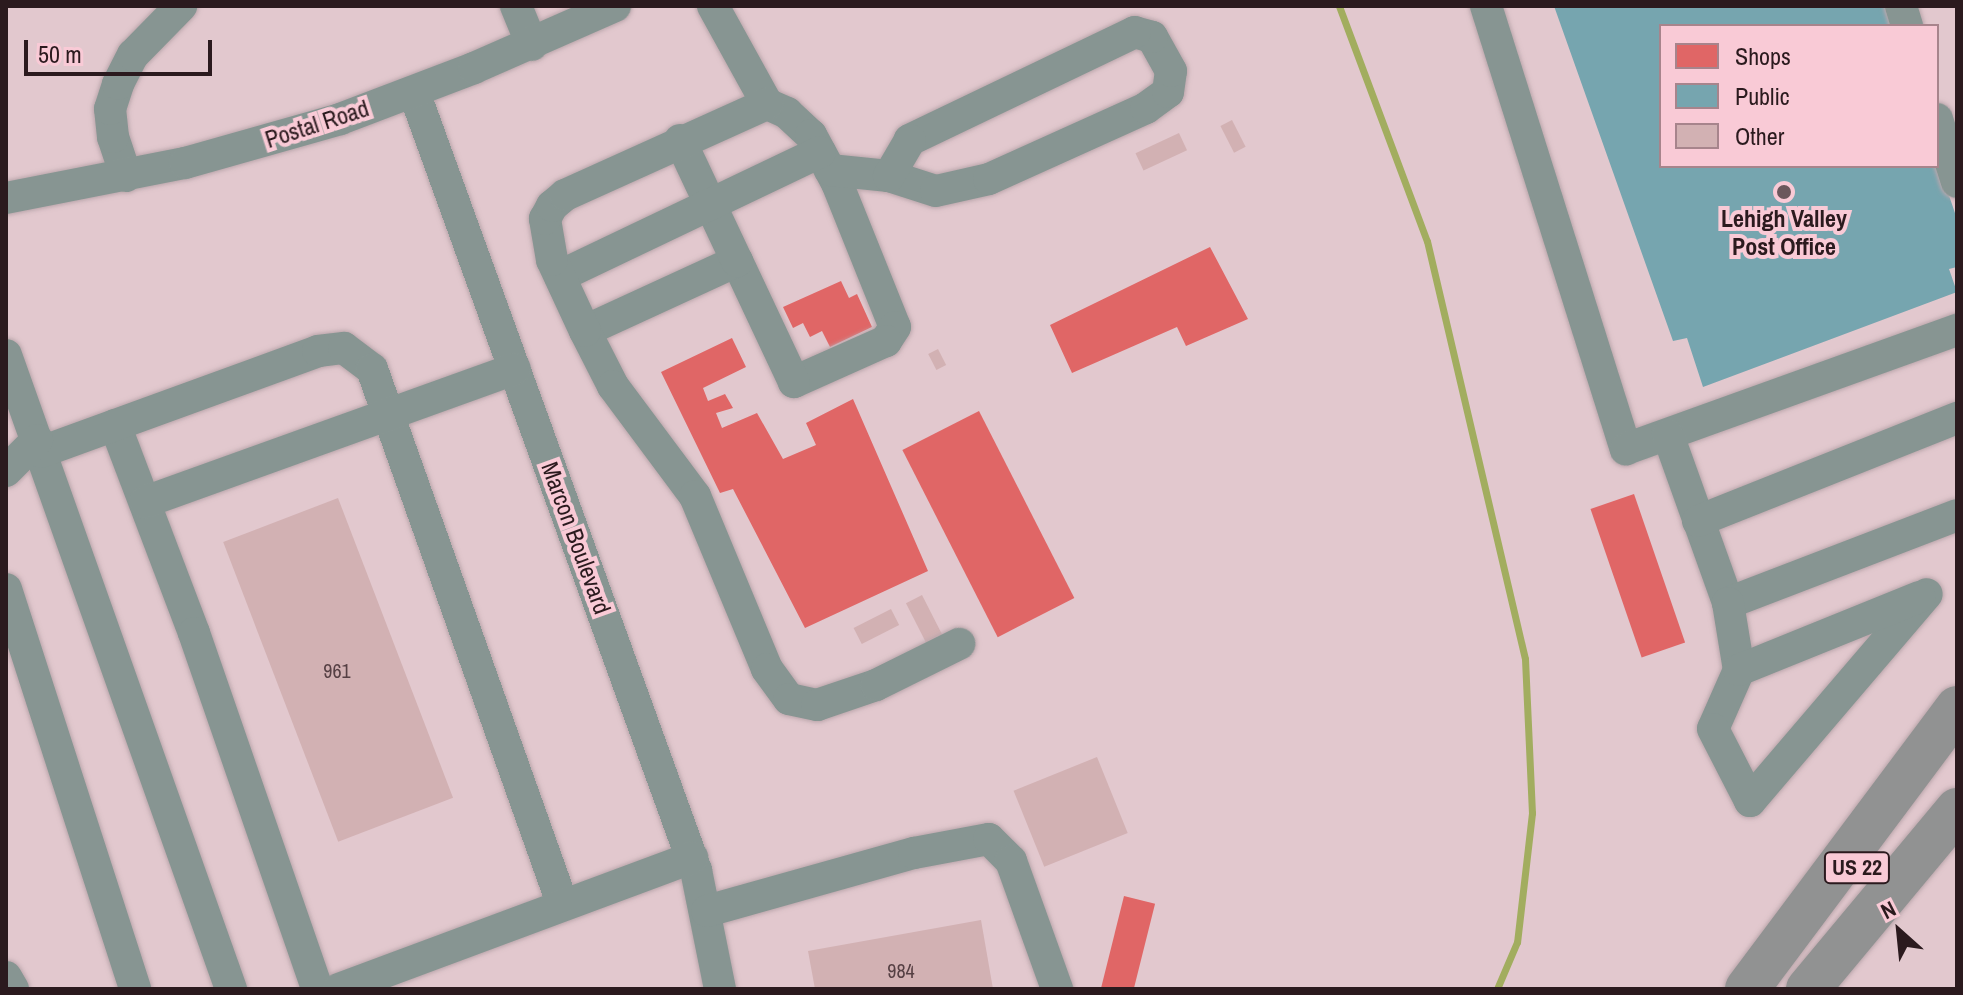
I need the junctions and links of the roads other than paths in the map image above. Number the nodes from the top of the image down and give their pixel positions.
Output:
1 (181, 6) edge
2 (516, 6) edge
3 (615, 6) edge
4 (713, 6) edge
5 (1486, 6) edge
6 (532, 45) junction
7 (414, 92) junction
8 (767, 104) junction
9 (1939, 125) edge
10 (680, 140) junction
11 (825, 161) junction
12 (126, 176) junction
13 (889, 176) junction
14 (1957, 182) edge
15 (6, 198) edge
16 (710, 204) junction
17 (737, 261) junction
18 (560, 276) junction
19 (1957, 330) edge
20 (585, 331) junction
21 (6, 355) edge
22 (515, 369) junction
23 (388, 413) junction
24 (1957, 418) edge
25 (115, 425) junction
26 (1668, 435) junction
27 (39, 446) junction
28 (6, 471) edge
29 (145, 502) junction
30 (1957, 515) edge
31 (1698, 521) junction
32 (6, 589) edge
33 (1728, 603) junction
34 (959, 644) dead end
35 (1739, 670) junction
36 (1957, 708) edge
37 (1957, 747) edge
38 (1957, 810) edge
39 (692, 858) junction
40 (562, 903) junction
41 (707, 911) junction
42 (6, 977) edge
43 (13, 989) edge
44 (135, 989) edge
45 (231, 989) edge
46 (317, 989) edge
47 (339, 989) edge
48 (720, 989) edge
49 (1057, 989) edge
50 (1747, 989) edge
51 (1756, 989) edge
52 (1808, 989) edge

1 - 12 street
2 - 6 street
3 - 6 street, Postal Road
4 - 8 street
5 - 26 street
6 - 7 street, Postal Road
7 - 12 street, Postal Road
7 - 22 street, Marcon Boulevard
8 - 10 street
8 - 11 street
9 - 14 street
10 - 16 street
10 - 18 street
11 - 13 street
11 - 16 street
11 - 17 street
12 - 15 street, Postal Road
13 - 13 street
16 - 17 street
16 - 18 street
17 - 20 street
18 - 20 street
19 - 26 street
20 - 34 street
21 - 27 street
22 - 23 street
22 - 39 street, Marcon Boulevard
23 - 25 street
23 - 29 street
23 - 40 street
24 - 31 street
25 - 27 street
25 - 29 street
26 - 31 street
27 - 28 street
27 - 45 street
29 - 46 street
30 - 33 street
31 - 33 street
32 - 44 street
33 - 35 street
35 - 35 street
36 - 50 highway
37 - 51 highway, US 22
38 - 52 highway, US 22
39 - 40 street
39 - 41 street, Marcon Boulevard
40 - 47 street
41 - 48 street, Marcon Boulevard
41 - 49 street
42 - 43 street

